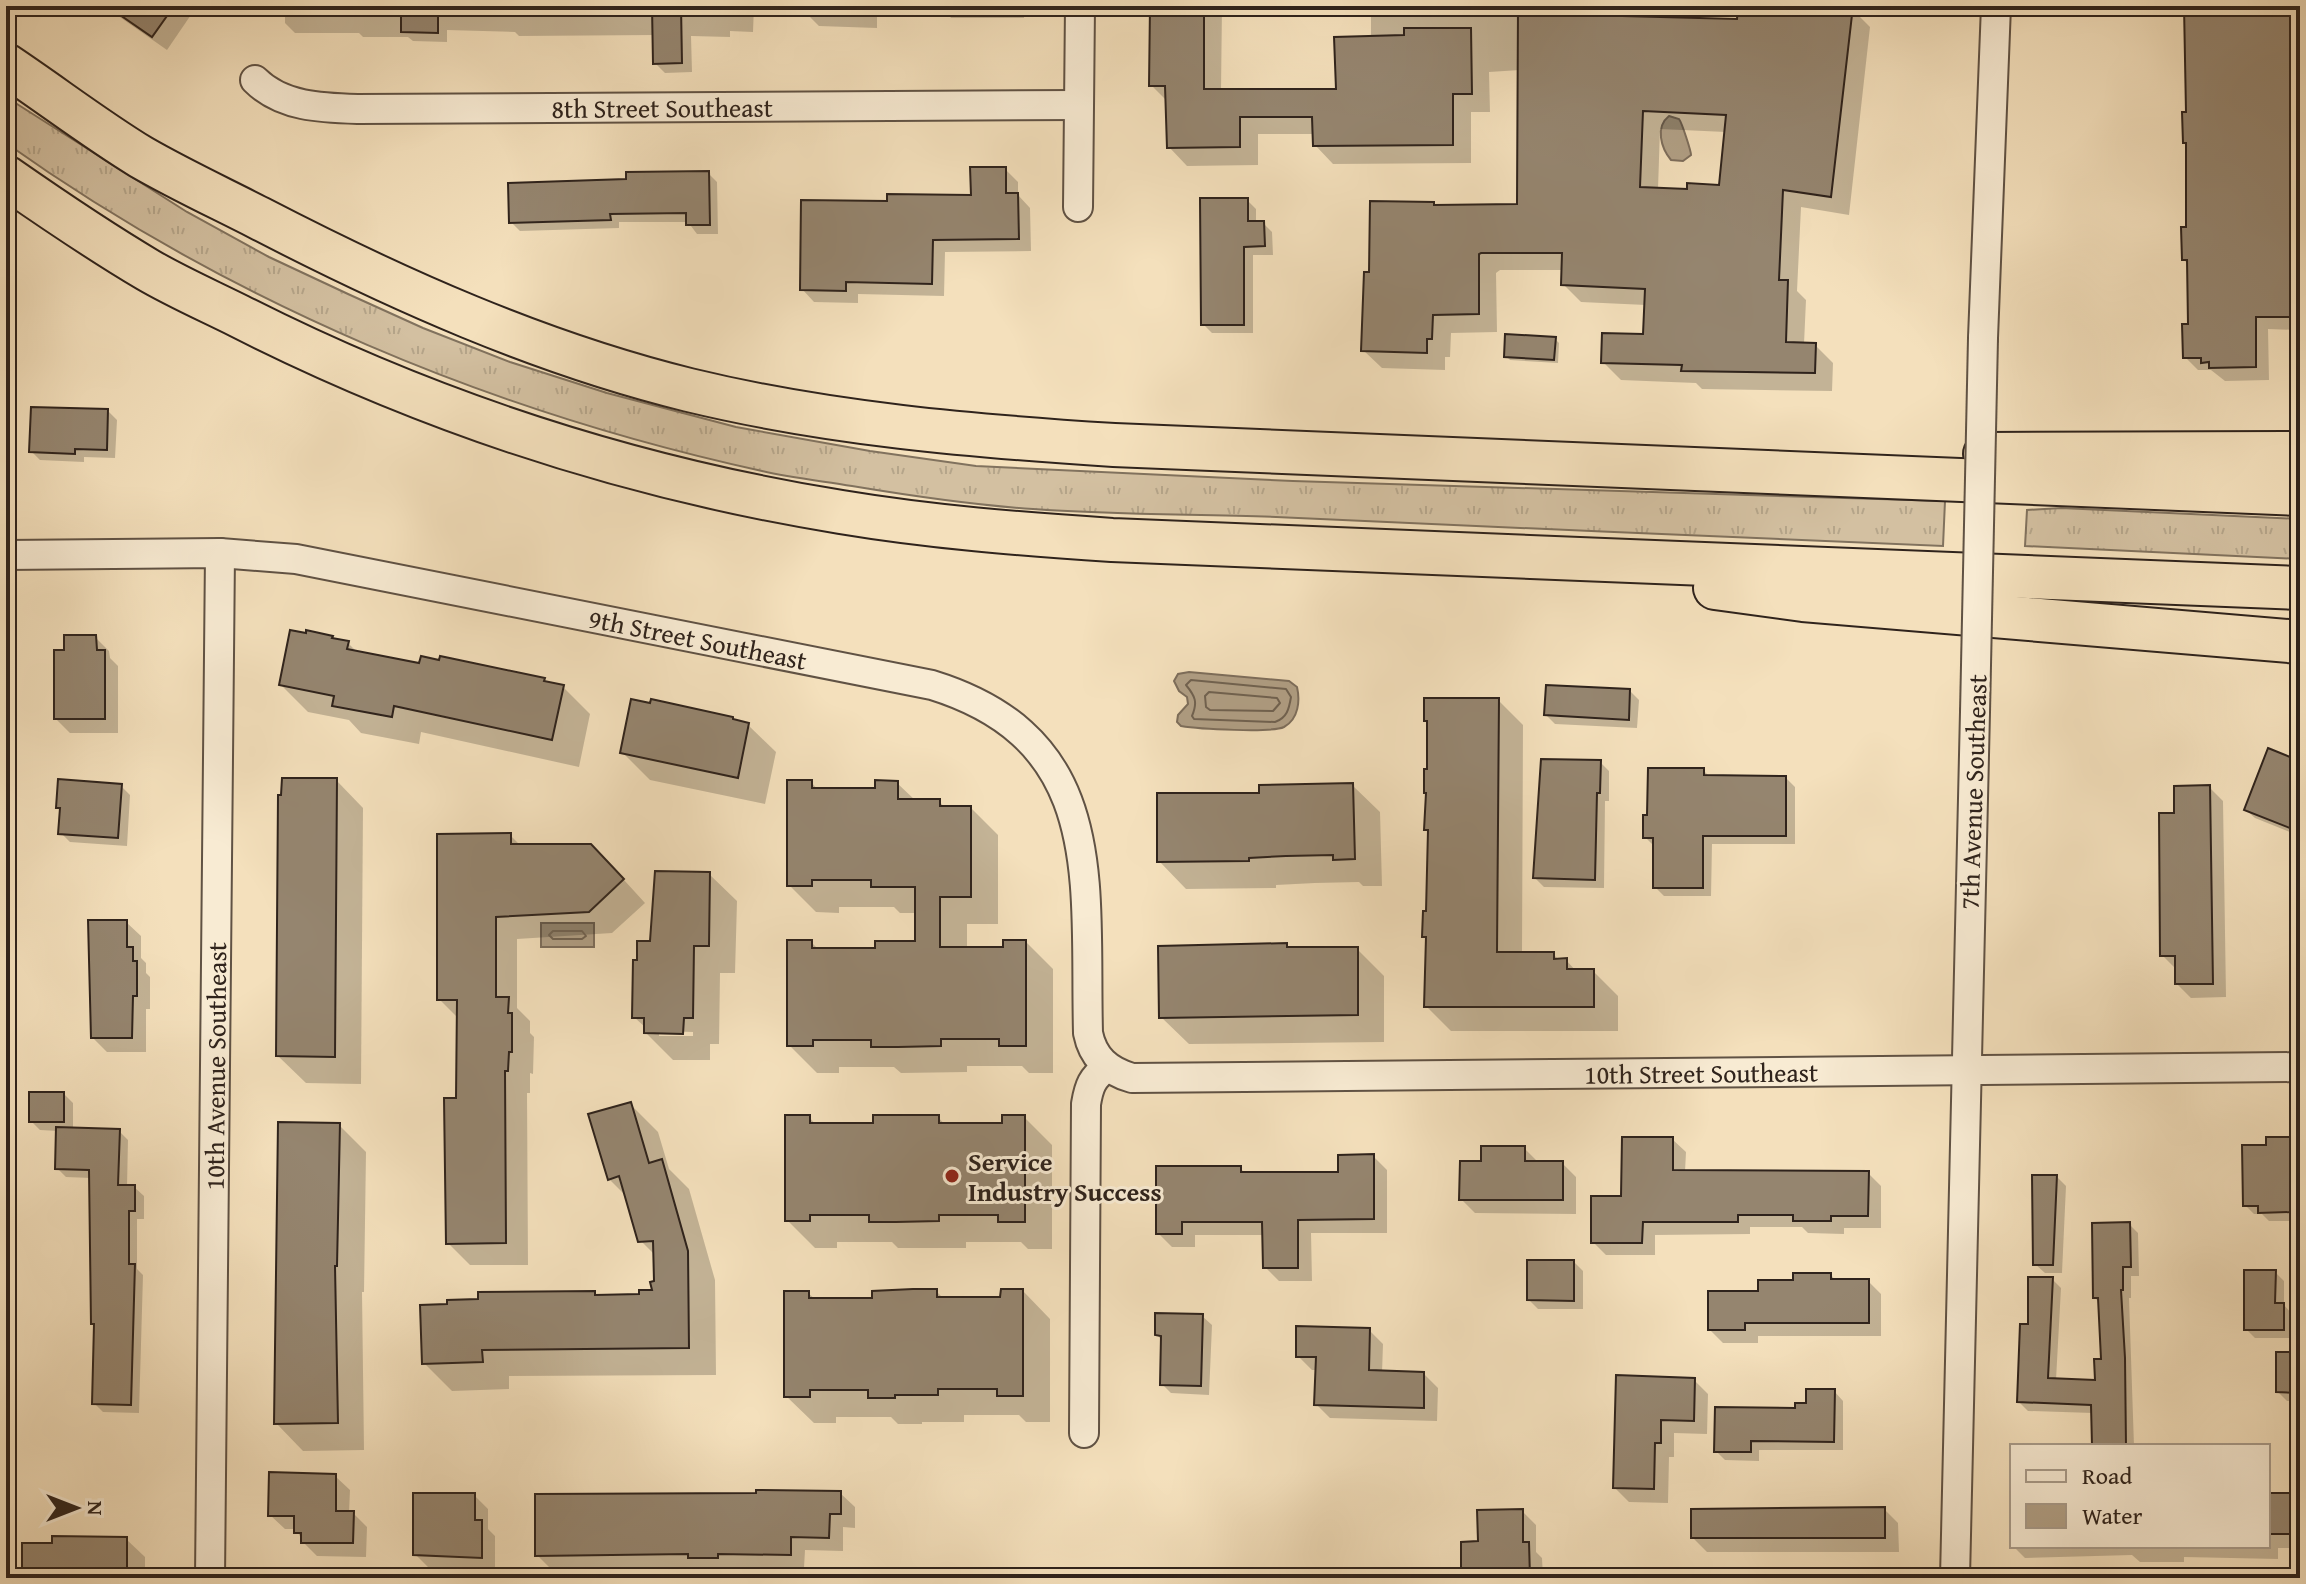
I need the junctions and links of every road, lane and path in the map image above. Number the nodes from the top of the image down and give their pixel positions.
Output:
1 (1080, 6) edge
2 (1996, 6) edge
3 (6, 65) edge
4 (255, 80) dead end
5 (1078, 105) junction
6 (6, 177) edge
7 (1078, 207) dead end
8 (2300, 453) edge
9 (1439, 458) junction
10 (2300, 494) edge
11 (220, 553) junction
12 (1444, 553) junction
13 (6, 555) edge
14 (2300, 588) edge
15 (2300, 642) edge
16 (1107, 1067) junction
17 (2300, 1067) edge
18 (1965, 1070) junction
19 (1084, 1433) dead end
20 (210, 1578) edge
21 (1955, 1578) edge

1 - 5 street
2 - 18 street, 7th Avenue Southeast, bridge
3 - 9 highway
4 - 5 street, 8th Street Southeast
5 - 7 street
6 - 12 highway
8 - 9 highway
9 - 10 highway
11 - 13 street, 9th Street Southeast
11 - 16 street, 9th Street Southeast
11 - 20 street, 10th Avenue Southeast
12 - 14 highway
12 - 15 highway
16 - 18 street, 10th Street Southeast
16 - 19 street
17 - 18 street, 10th Street Southeast
18 - 21 street, 7th Avenue Southeast

